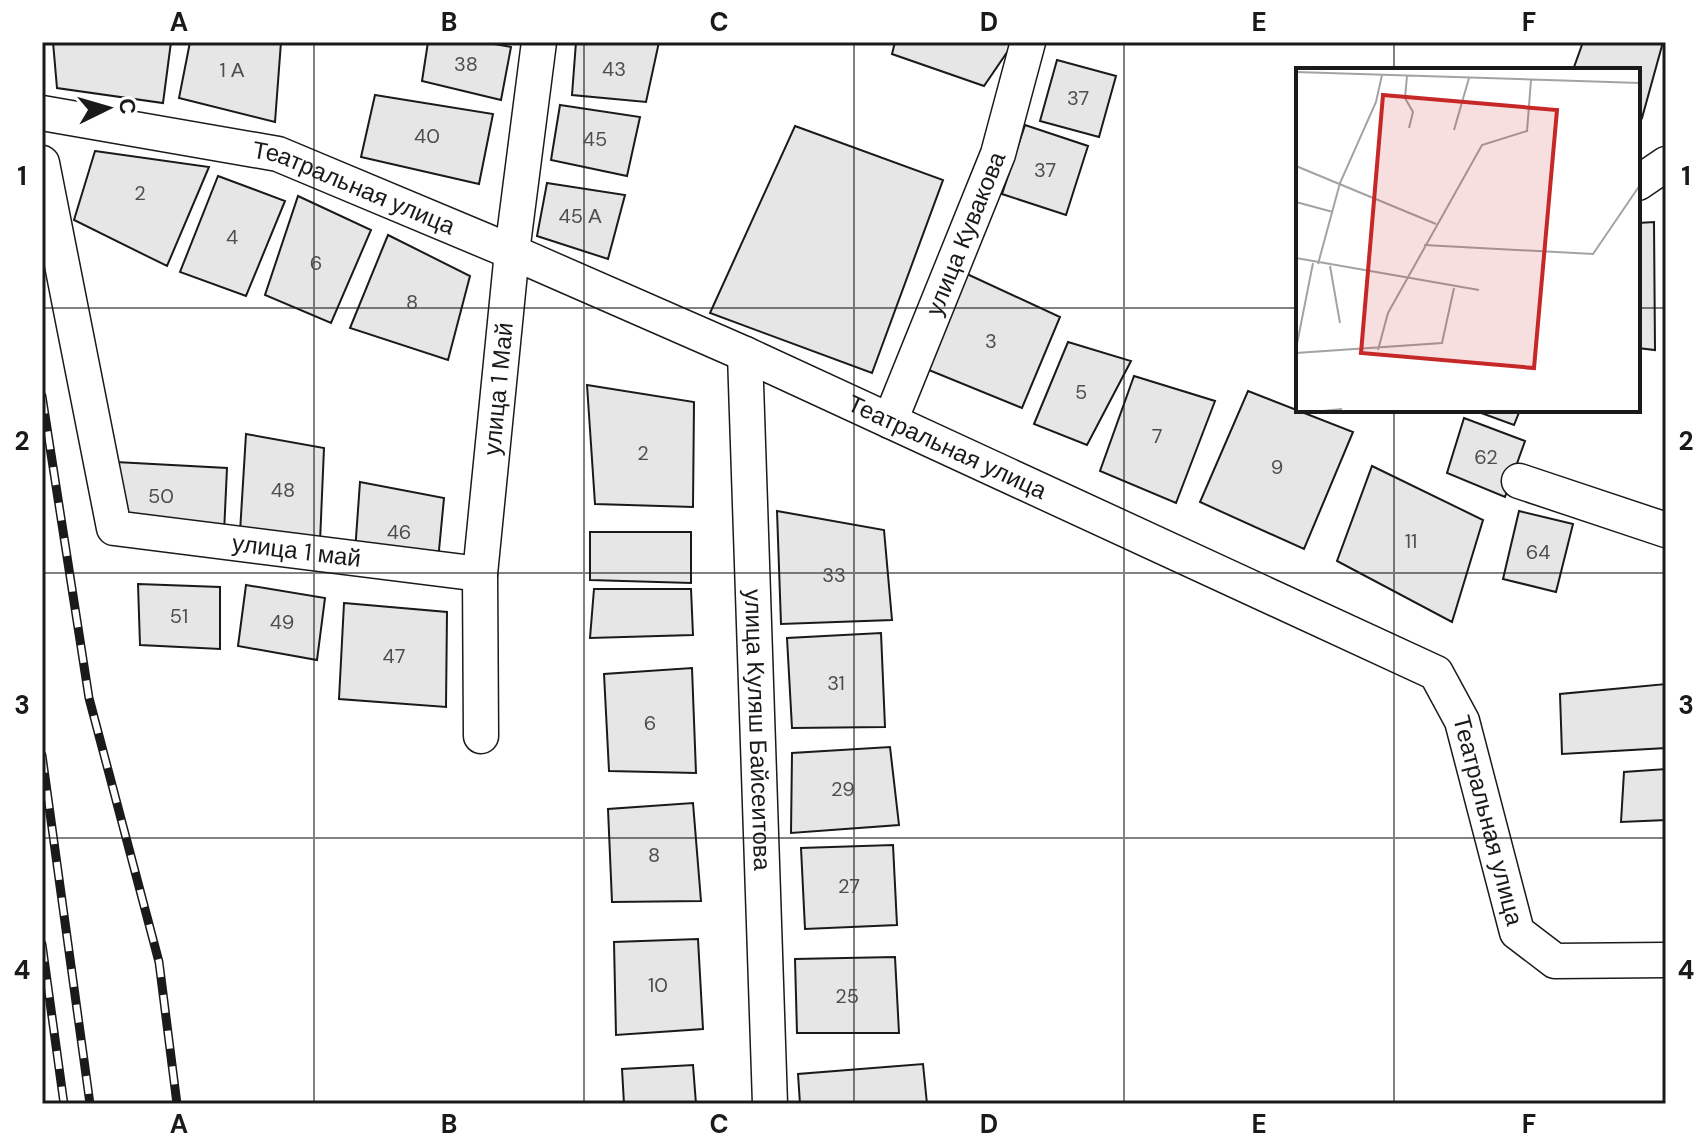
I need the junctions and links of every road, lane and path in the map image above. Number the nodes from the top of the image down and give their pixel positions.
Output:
1 (539, 42) edge
2 (1028, 42) edge
3 (42, 113) edge
4 (42, 163) edge
5 (1666, 164) edge
6 (1640, 182) edge
7 (512, 252) junction
8 (745, 354) junction
9 (890, 421) junction
10 (1519, 481) dead end
11 (1666, 530) edge
12 (480, 574) junction
13 (481, 736) dead end
14 (1666, 960) edge
15 (770, 1104) edge

1 - 7 street, улица 1 Май
2 - 9 street, улица Кувакова
3 - 7 street, Театральная улица
4 - 12 street, улица 1 май
5 - 6 street
7 - 8 street, Театральная улица
7 - 12 street, улица 1 Май
8 - 9 street, Театральная улица
8 - 15 street, улица Куляш Байсеитова
9 - 14 street, Театральная улица
10 - 11 street
12 - 13 street, улица 1 Май

